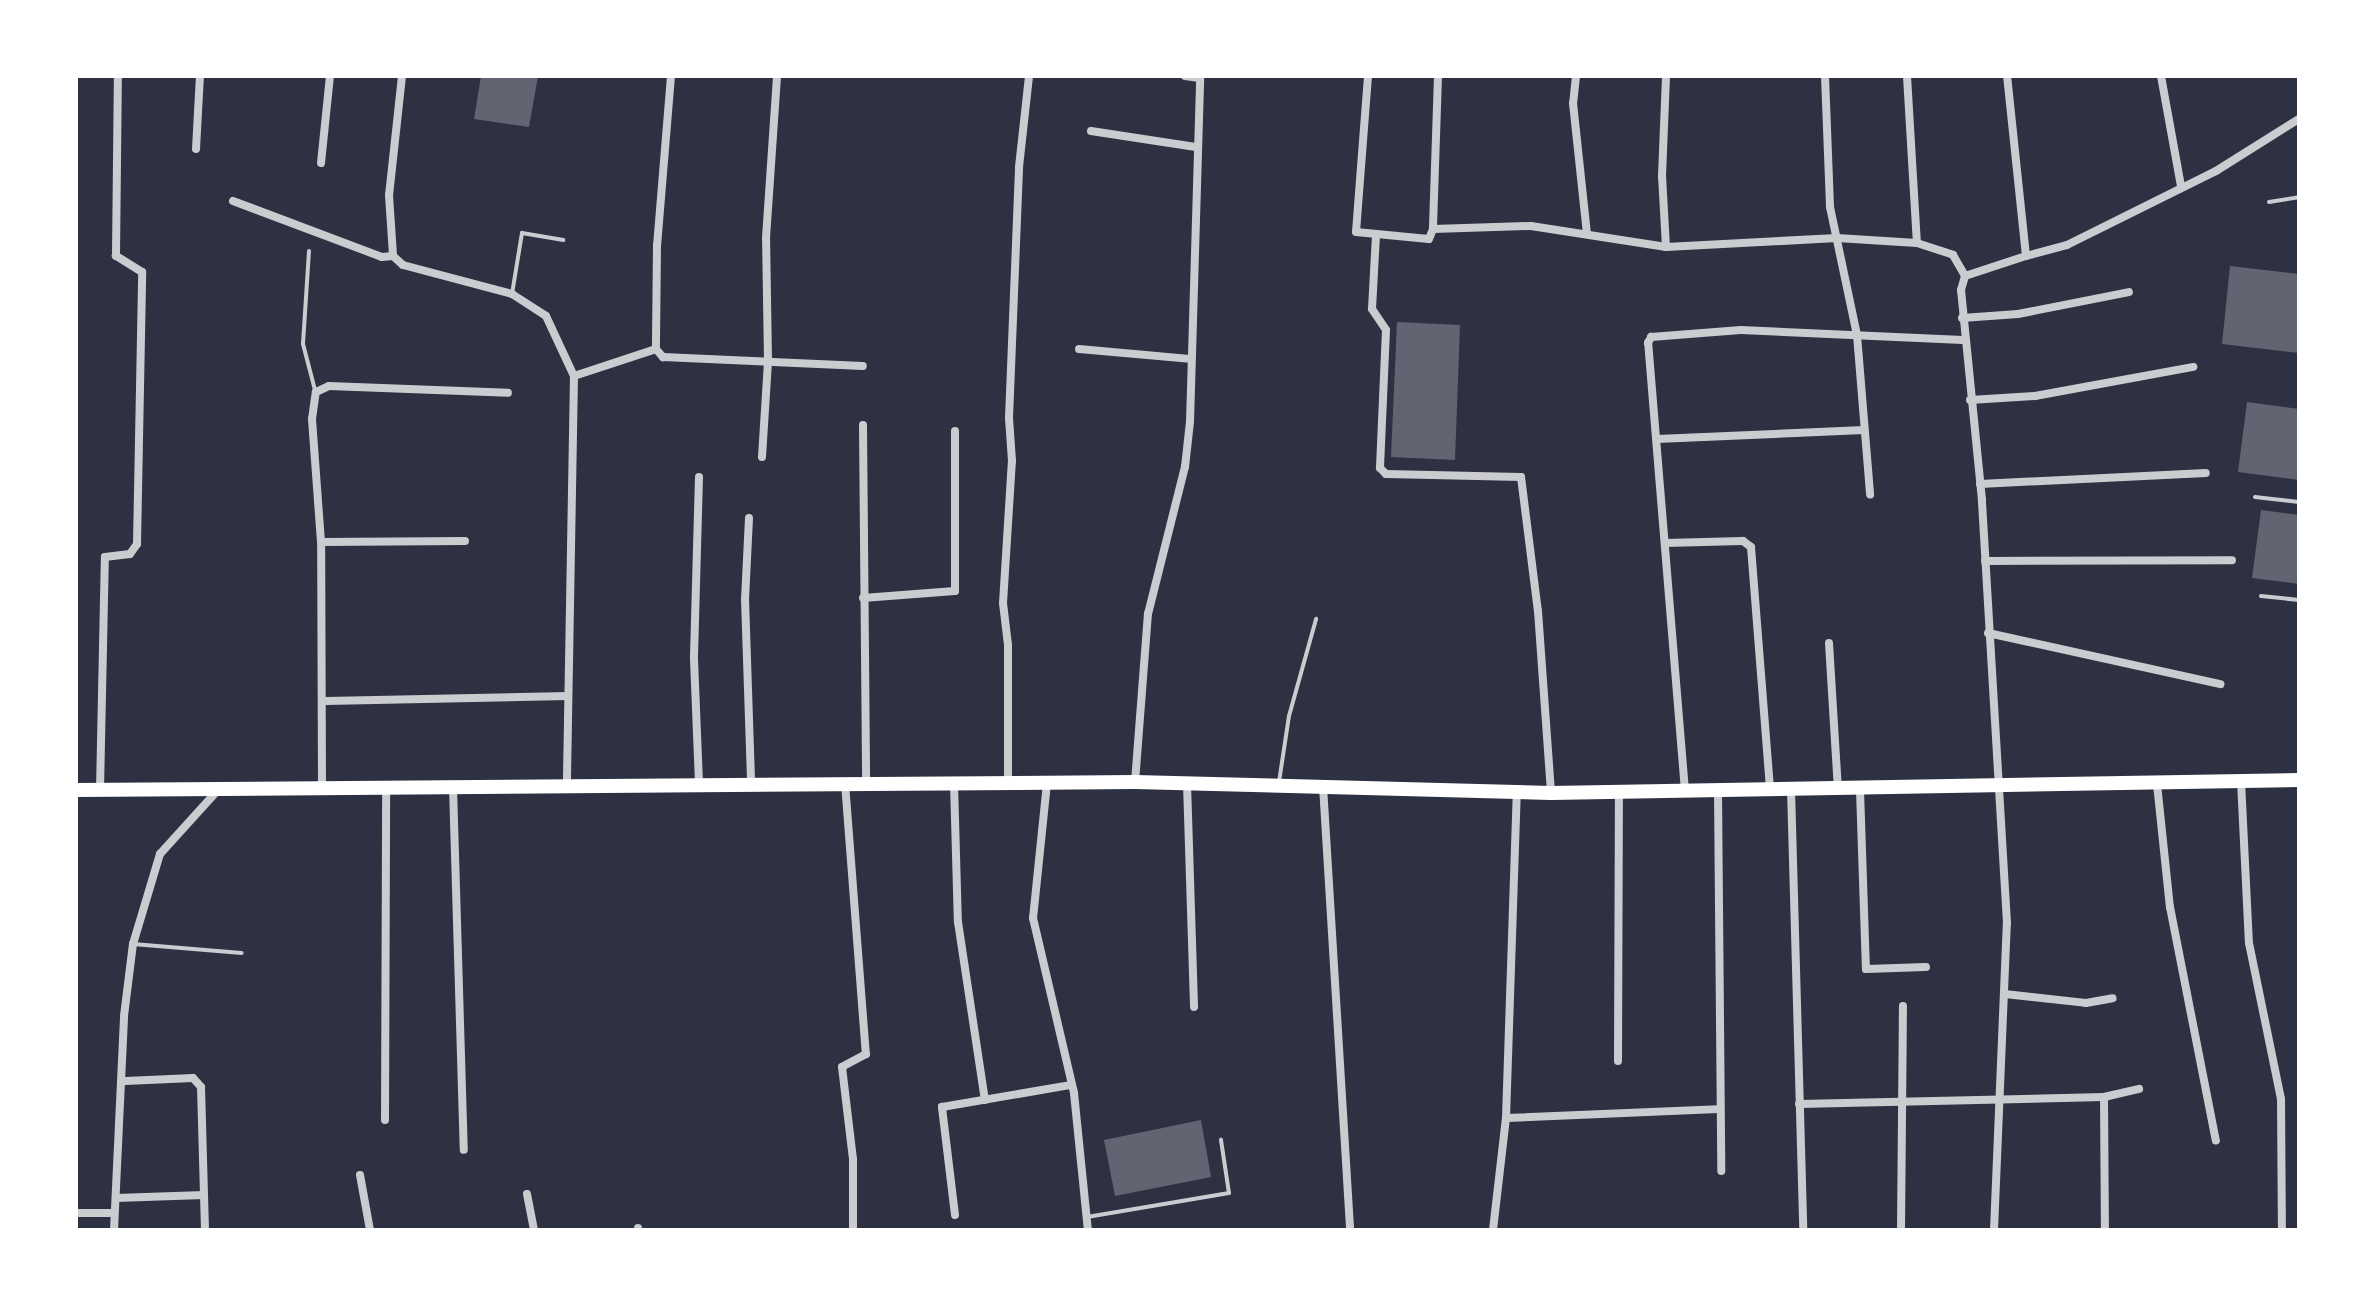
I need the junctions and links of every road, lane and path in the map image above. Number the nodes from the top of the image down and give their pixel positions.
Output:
1 (118, 76) edge
2 (200, 76) edge
3 (330, 76) edge
4 (402, 76) edge
5 (671, 76) edge
6 (777, 76) edge
7 (1029, 76) edge
8 (1185, 76) edge
9 (1368, 76) edge
10 (1438, 76) edge
11 (1576, 76) edge
12 (1666, 76) edge
13 (1825, 76) edge
14 (1907, 76) edge
15 (2007, 76) edge
16 (2161, 76) edge
17 (1200, 77) edge
18 (2299, 119) edge
19 (1091, 131) dead end
20 (1196, 147) junction
21 (196, 149) dead end
22 (321, 163) dead end
23 (2181, 186) junction
24 (2299, 197) edge
25 (233, 201) dead end
26 (2269, 202) dead end
27 (1433, 229) junction
28 (1587, 233) junction
29 (1376, 235) junction
30 (1837, 238) junction
31 (563, 240) dead end
32 (1917, 243) junction
33 (1666, 247) junction
34 (309, 251) dead end
35 (393, 256) junction
36 (2026, 256) junction
37 (1965, 276) junction
38 (2129, 292) dead end
39 (512, 294) junction
40 (1962, 318) junction
41 (1857, 335) junction
42 (1963, 340) junction
43 (656, 349) junction
44 (1079, 349) dead end
45 (1190, 359) junction
46 (768, 361) junction
47 (863, 366) dead end
48 (2193, 367) dead end
49 (574, 376) junction
50 (316, 392) junction
51 (508, 393) dead end
52 (1970, 400) junction
53 (863, 425) dead end
54 (1864, 430) junction
55 (955, 431) dead end
56 (1657, 439) junction
57 (762, 457) dead end
58 (2206, 473) dead end
59 (699, 477) dead end
60 (1980, 484) junction
61 (1870, 494) dead end
62 (2255, 497) dead end
63 (2299, 502) edge
64 (749, 518) dead end
65 (465, 541) dead end
66 (321, 542) junction
67 (1665, 543) junction
68 (2232, 560) dead end
69 (1985, 561) junction
70 (2261, 596) dead end
71 (863, 598) junction
72 (2299, 600) edge
73 (1316, 619) dead end
74 (1988, 633) junction
75 (1829, 643) dead end
76 (2220, 684) dead end
77 (568, 696) junction
78 (326, 701) junction
79 (2299, 780) edge
80 (2241, 781) junction
81 (845, 782) junction
82 (866, 782) junction
83 (1135, 782) junction
84 (699, 783) junction
85 (751, 783) junction
86 (954, 783) junction
87 (1008, 783) junction
88 (1047, 783) junction
89 (1187, 783) junction
90 (1279, 784) junction
91 (2157, 784) junction
92 (1323, 785) junction
93 (567, 786) junction
94 (322, 787) junction
95 (453, 787) junction
96 (1998, 787) junction
97 (220, 788) junction
98 (386, 788) junction
99 (1791, 789) junction
100 (76, 790) edge
101 (100, 790) junction
102 (1770, 790) junction
103 (1838, 790) junction
104 (1860, 790) junction
105 (1718, 791) junction
106 (1685, 792) junction
107 (1517, 793) junction
108 (1551, 793) junction
109 (1619, 793) junction
110 (133, 944) junction
111 (242, 953) dead end
112 (1926, 967) dead end
113 (2005, 994) junction
114 (2113, 998) dead end
115 (1903, 1006) dead end
116 (1194, 1007) dead end
117 (1618, 1061) dead end
118 (125, 1081) junction
119 (1071, 1085) junction
120 (2139, 1089) dead end
121 (2000, 1096) junction
122 (2104, 1097) junction
123 (985, 1100) junction
124 (1903, 1100) junction
125 (1799, 1104) junction
126 (1718, 1109) junction
127 (1506, 1118) junction
128 (385, 1120) dead end
129 (1221, 1140) dead end
130 (2216, 1141) dead end
131 (464, 1150) dead end
132 (1721, 1171) dead end
133 (360, 1175) dead end
134 (527, 1194) dead end
135 (204, 1195) junction
136 (116, 1198) junction
137 (76, 1213) edge
138 (113, 1213) junction
139 (955, 1215) dead end
140 (1087, 1217) junction
141 (114, 1230) edge
142 (205, 1230) edge
143 (370, 1230) edge
144 (534, 1230) edge
145 (853, 1230) edge
146 (1088, 1230) edge
147 (1350, 1230) edge
148 (1493, 1230) edge
149 (1803, 1230) edge
150 (1901, 1230) edge
151 (1994, 1230) edge
152 (2105, 1230) edge
153 (2282, 1230) edge

1 - 101 street
2 - 21 street
3 - 22 street
4 - 35 street
5 - 43 street
6 - 46 street
7 - 87 street
8 - 17 street
9 - 29 street
10 - 27 street
11 - 28 street
12 - 33 street
13 - 30 street
14 - 32 street
15 - 36 street
16 - 23 street
17 - 20 street
18 - 23 street
19 - 20 street
20 - 45 street
23 - 36 street
24 - 26 lane
25 - 35 street
27 - 28 street
27 - 29 street
28 - 33 street
29 - 108 street
30 - 32 street
30 - 33 street
30 - 41 street
31 - 39 lane
32 - 37 street
34 - 50 lane
35 - 39 street
36 - 37 street
37 - 40 street
38 - 40 street
39 - 49 street
40 - 42 street
41 - 42 street
41 - 54 street
41 - 56 street
42 - 52 street
43 - 46 street
43 - 49 street
44 - 45 street
45 - 83 street
46 - 47 street
46 - 57 street
48 - 52 street
49 - 77 street
50 - 51 street
50 - 66 street
52 - 60 street
53 - 71 street
54 - 56 street
54 - 61 street
55 - 71 street
56 - 67 street
58 - 60 street
59 - 84 street
60 - 69 street
62 - 63 lane
64 - 85 street
65 - 66 street
66 - 78 street
67 - 102 street
67 - 106 street
68 - 69 street
69 - 74 street
70 - 72 lane
71 - 82 street
73 - 90 lane
74 - 76 street
74 - 96 street
75 - 103 street
77 - 78 street
77 - 93 street
78 - 94 street
79 - 80 highway
80 - 91 highway
80 - 153 street
81 - 82 highway
81 - 85 highway
81 - 145 street
82 - 86 highway
83 - 88 highway
83 - 89 highway
84 - 85 highway
84 - 93 highway
86 - 87 highway
86 - 123 street
87 - 88 highway
88 - 119 street
89 - 90 highway
89 - 116 street
90 - 92 highway
91 - 96 highway
91 - 130 street
92 - 107 highway
92 - 147 street
93 - 95 highway
94 - 97 highway
94 - 98 highway
95 - 98 highway
95 - 131 street
96 - 104 highway
96 - 113 street
97 - 101 highway
97 - 110 street
98 - 128 street
99 - 102 highway
99 - 103 highway
99 - 125 street
100 - 101 highway
102 - 105 highway
103 - 104 highway
104 - 112 street
105 - 106 highway
105 - 126 street
106 - 109 highway
107 - 108 highway
107 - 127 street
108 - 109 highway
109 - 117 street
110 - 111 lane
110 - 118 street
113 - 114 street
113 - 121 street
115 - 124 street
118 - 135 street
118 - 136 street
119 - 123 street
119 - 140 street
120 - 122 street
121 - 122 street
121 - 124 street
121 - 151 street
122 - 152 street
123 - 139 street
124 - 125 street
124 - 150 street
125 - 149 street
126 - 127 street
126 - 132 street
127 - 148 street
129 - 140 lane
133 - 143 street
134 - 144 street
135 - 136 street
135 - 142 street
136 - 138 street
137 - 138 street
138 - 141 street
140 - 146 street

